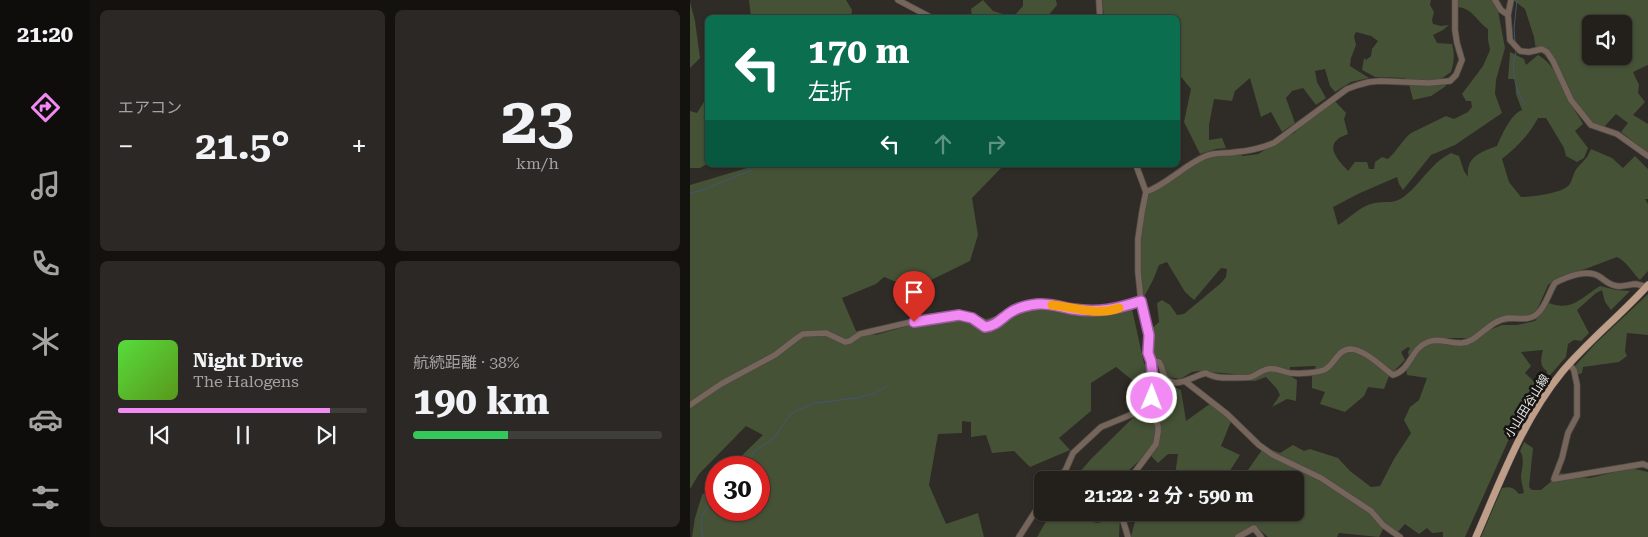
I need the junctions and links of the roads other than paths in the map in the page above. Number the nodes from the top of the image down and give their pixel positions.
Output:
1 (899, 0) edge
2 (1099, 0) edge
3 (1455, 0) edge
4 (1495, 0) edge
5 (1511, 0) edge
6 (926, 15) edge
7 (1100, 15) edge
8 (1508, 15) junction
9 (1648, 156) edge
10 (1137, 167) edge
11 (1146, 192) junction
12 (1647, 286) edge
13 (1141, 301) junction
14 (1151, 361) junction
15 (1569, 364) junction
16 (1186, 382) junction
17 (690, 405) edge
18 (1152, 406) junction
19 (1648, 466) edge
20 (1065, 471) edge
21 (1136, 471) edge
22 (1034, 514) edge
23 (1123, 521) edge
24 (1019, 537) edge
25 (1128, 537) edge
26 (1238, 537) edge
27 (1261, 537) edge
28 (1400, 537) edge
29 (1476, 537) edge

1 - 6 street
2 - 7 street
3 - 11 street
4 - 8 street
5 - 8 street
8 - 9 street
10 - 11 street
11 - 13 street
12 - 15 main road, 小山田谷山線
12 - 16 street
13 - 14 street
13 - 17 street
14 - 16 street
14 - 18 street
15 - 19 street
15 - 29 main road, 小山田谷山線
16 - 28 street
18 - 20 street
18 - 21 street
22 - 24 street
23 - 25 street
26 - 27 street

